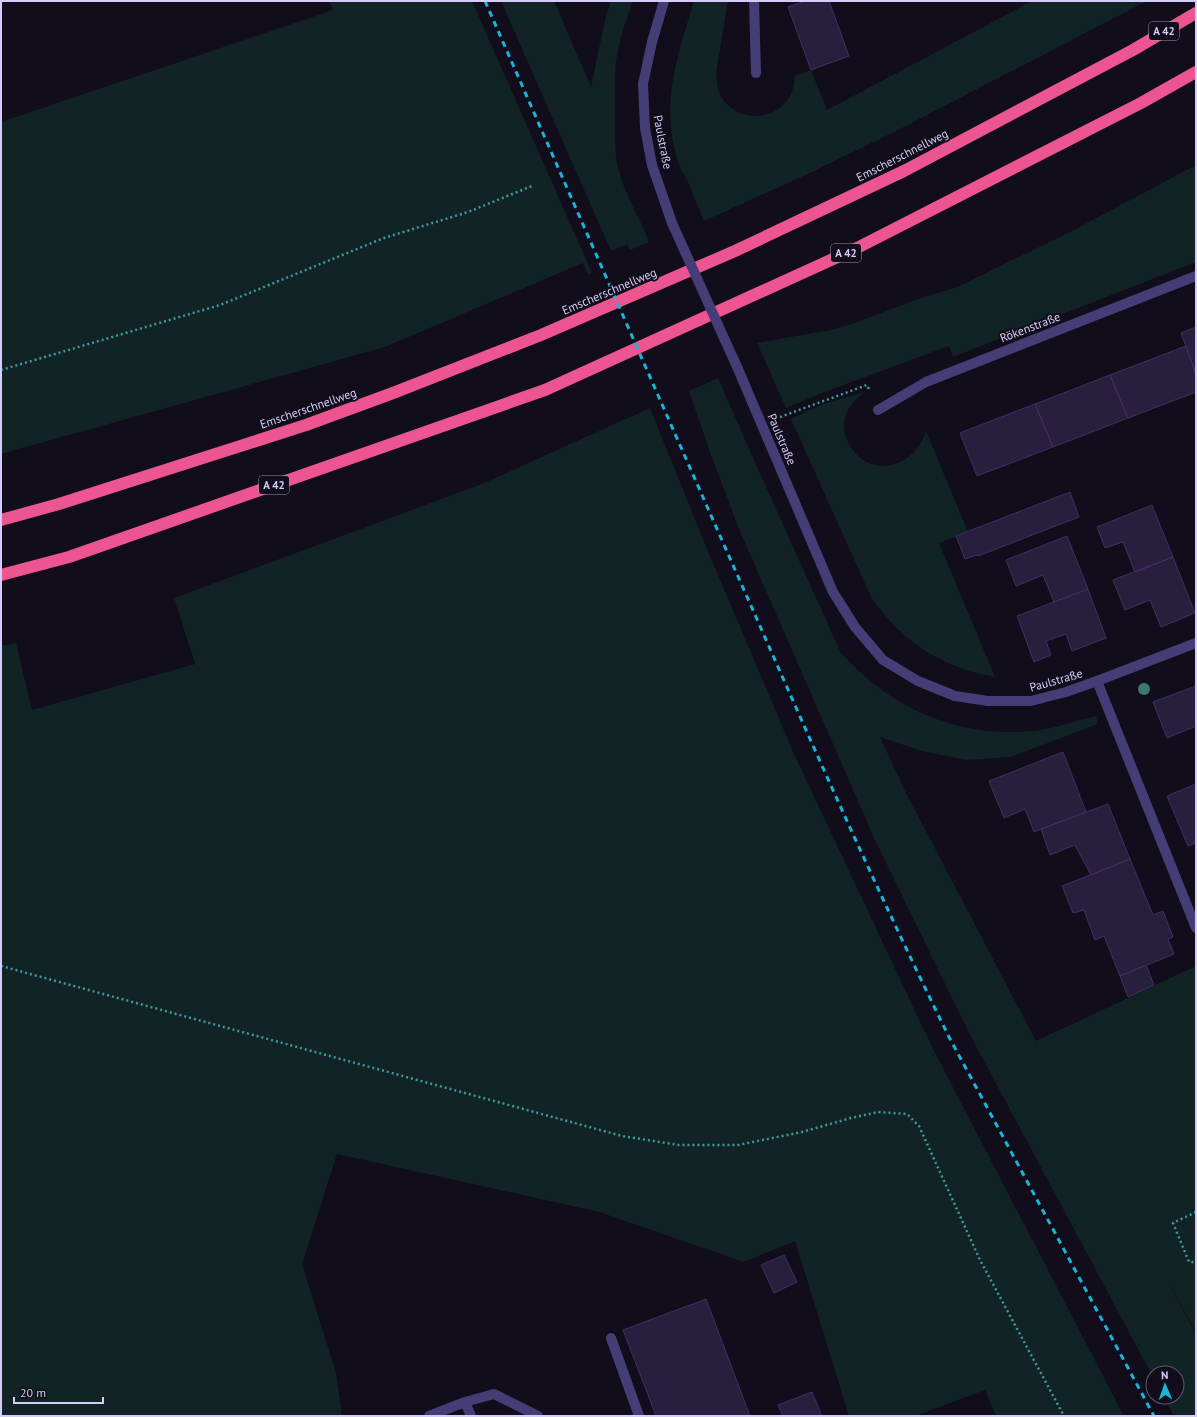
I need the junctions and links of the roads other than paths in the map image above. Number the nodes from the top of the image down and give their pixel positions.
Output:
1 (664, 1) edge
2 (754, 1) edge
3 (1196, 13) edge
4 (1196, 72) edge
5 (756, 73) dead end
6 (1196, 276) edge
7 (878, 410) road end
8 (1, 520) edge
9 (1, 575) edge
10 (1196, 643) edge
11 (1097, 681) junction
12 (1196, 928) edge
13 (611, 1338) dead end
14 (465, 1402) junction
15 (429, 1416) edge
16 (471, 1416) edge
17 (538, 1416) edge
18 (638, 1416) edge

1 - 11 street, Paulstraße, bridge
2 - 5 street
3 - 8 highway, Emscherschnellweg / A 42
4 - 9 highway, A 42
6 - 7 street, Rökenstraße
10 - 11 street, Paulstraße
11 - 12 street, Paulstraße
13 - 18 street
14 - 15 street
14 - 16 street
14 - 17 street

